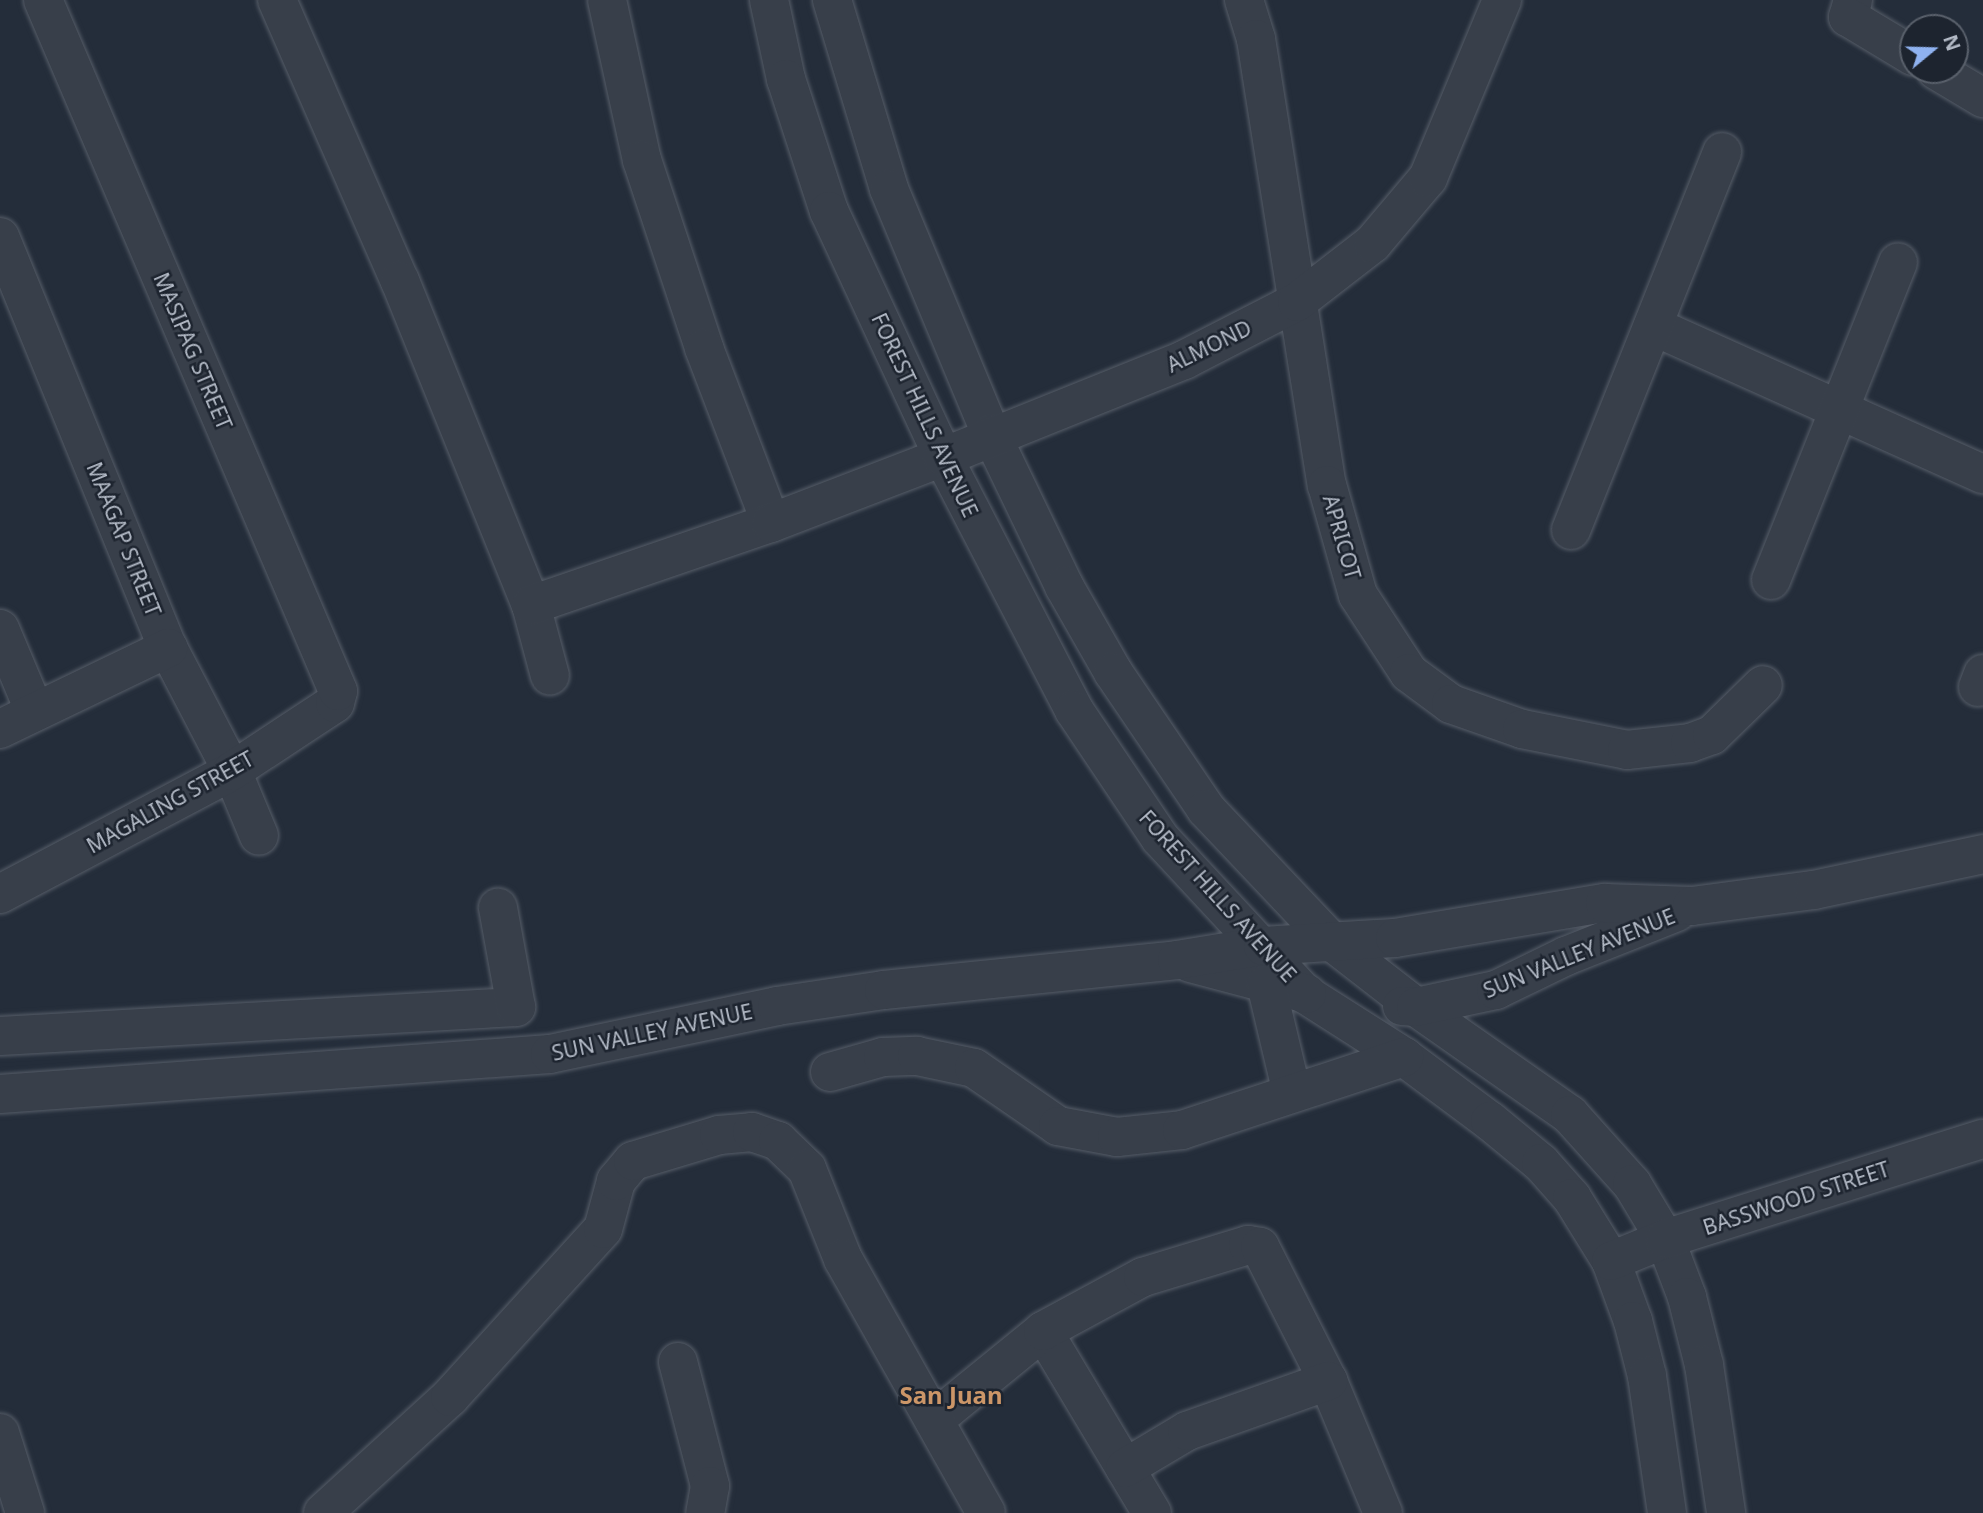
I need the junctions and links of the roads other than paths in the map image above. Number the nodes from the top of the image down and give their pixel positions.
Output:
1 (43, 0) edge
2 (277, 0) edge
3 (607, 0) edge
4 (769, 0) edge
5 (832, 0) edge
6 (1244, 0) edge
7 (1502, 0) edge
8 (1850, 9) edge
9 (1899, 46) edge
10 (1960, 84) edge
11 (1983, 98) edge
12 (1722, 152) dead end
13 (0, 237) edge
14 (1898, 262) dead end
15 (1297, 302) junction
16 (1653, 326) junction
17 (1839, 409) junction
18 (990, 434) junction
19 (943, 457) junction
20 (1983, 474) edge
21 (771, 523) junction
22 (1571, 530) dead end
23 (1771, 580) dead end
24 (531, 606) junction
25 (0, 629) edge
26 (168, 648) junction
27 (551, 676) dead end
28 (1763, 685) dead end
29 (335, 704) joint
30 (34, 710) junction
31 (0, 729) edge
32 (232, 771) junction
33 (259, 836) dead end
34 (1983, 854) edge
35 (0, 894) edge
36 (1692, 906) junction
37 (498, 908) dead end
38 (1331, 941) junction
39 (1263, 946) junction
40 (1177, 960) junction
41 (1266, 984) junction
42 (1305, 994) junction
43 (1416, 1007) junction
44 (0, 1036) edge
45 (1404, 1057) junction
46 (830, 1072) dead end
47 (1292, 1093) junction
48 (0, 1094) edge
49 (1983, 1139) edge
50 (1665, 1240) junction
51 (1611, 1261) junction
52 (1043, 1331) junction
53 (678, 1362) dead end
54 (1328, 1381) junction
55 (934, 1420) junction
56 (0, 1433) edge
57 (1125, 1468) junction
58 (26, 1513) edge
59 (323, 1513) edge
60 (705, 1513) edge
61 (985, 1513) edge
62 (1152, 1513) edge
63 (1383, 1513) edge
64 (1667, 1513) edge
65 (1726, 1513) edge

1 - 29 street, MASIPAG STREET
2 - 24 street
3 - 21 street
4 - 19 street, FOREST HILLS AVENUE
5 - 18 street
6 - 15 street, APRICOT
7 - 15 street, ALMOND
8 - 9 street
10 - 11 street
12 - 16 street
13 - 26 street, MAAGAP STREET
14 - 17 street
15 - 18 street, ALMOND
15 - 28 street, APRICOT
16 - 17 street
16 - 22 street
17 - 20 street
17 - 23 street
18 - 19 street, ALMOND
18 - 38 street
19 - 21 street, ALMOND
19 - 39 street, FOREST HILLS AVENUE
21 - 24 street, ALMOND
24 - 27 street
25 - 30 street
26 - 30 street
26 - 32 street, MAAGAP STREET
29 - 32 street, MAGALING STREET
30 - 31 street
32 - 33 street, MAAGAP STREET
32 - 35 street, MAGALING STREET
34 - 36 street, SUN VALLEY AVENUE
36 - 38 street, SUN VALLEY AVENUE
36 - 43 street, SUN VALLEY AVENUE
37 - 44 street
38 - 39 street, SUN VALLEY AVENUE
38 - 43 street
39 - 40 street, SUN VALLEY AVENUE
39 - 42 street, FOREST HILLS AVENUE
40 - 41 street, SUN VALLEY AVENUE
40 - 48 street, SUN VALLEY AVENUE
41 - 42 street, SUN VALLEY AVENUE
41 - 47 street
42 - 43 street, SUN VALLEY AVENUE
42 - 45 street, FOREST HILLS AVENUE
43 - 50 street
45 - 47 street
45 - 51 street, FOREST HILLS AVENUE
46 - 47 street
49 - 50 street, BASSWOOD STREET
50 - 51 street, BASSWOOD STREET
50 - 65 street
51 - 64 street, FOREST HILLS AVENUE
52 - 54 street
52 - 55 street
52 - 57 street
53 - 60 street
54 - 57 street
54 - 63 street
55 - 59 street
55 - 61 street
56 - 58 street
57 - 62 street

